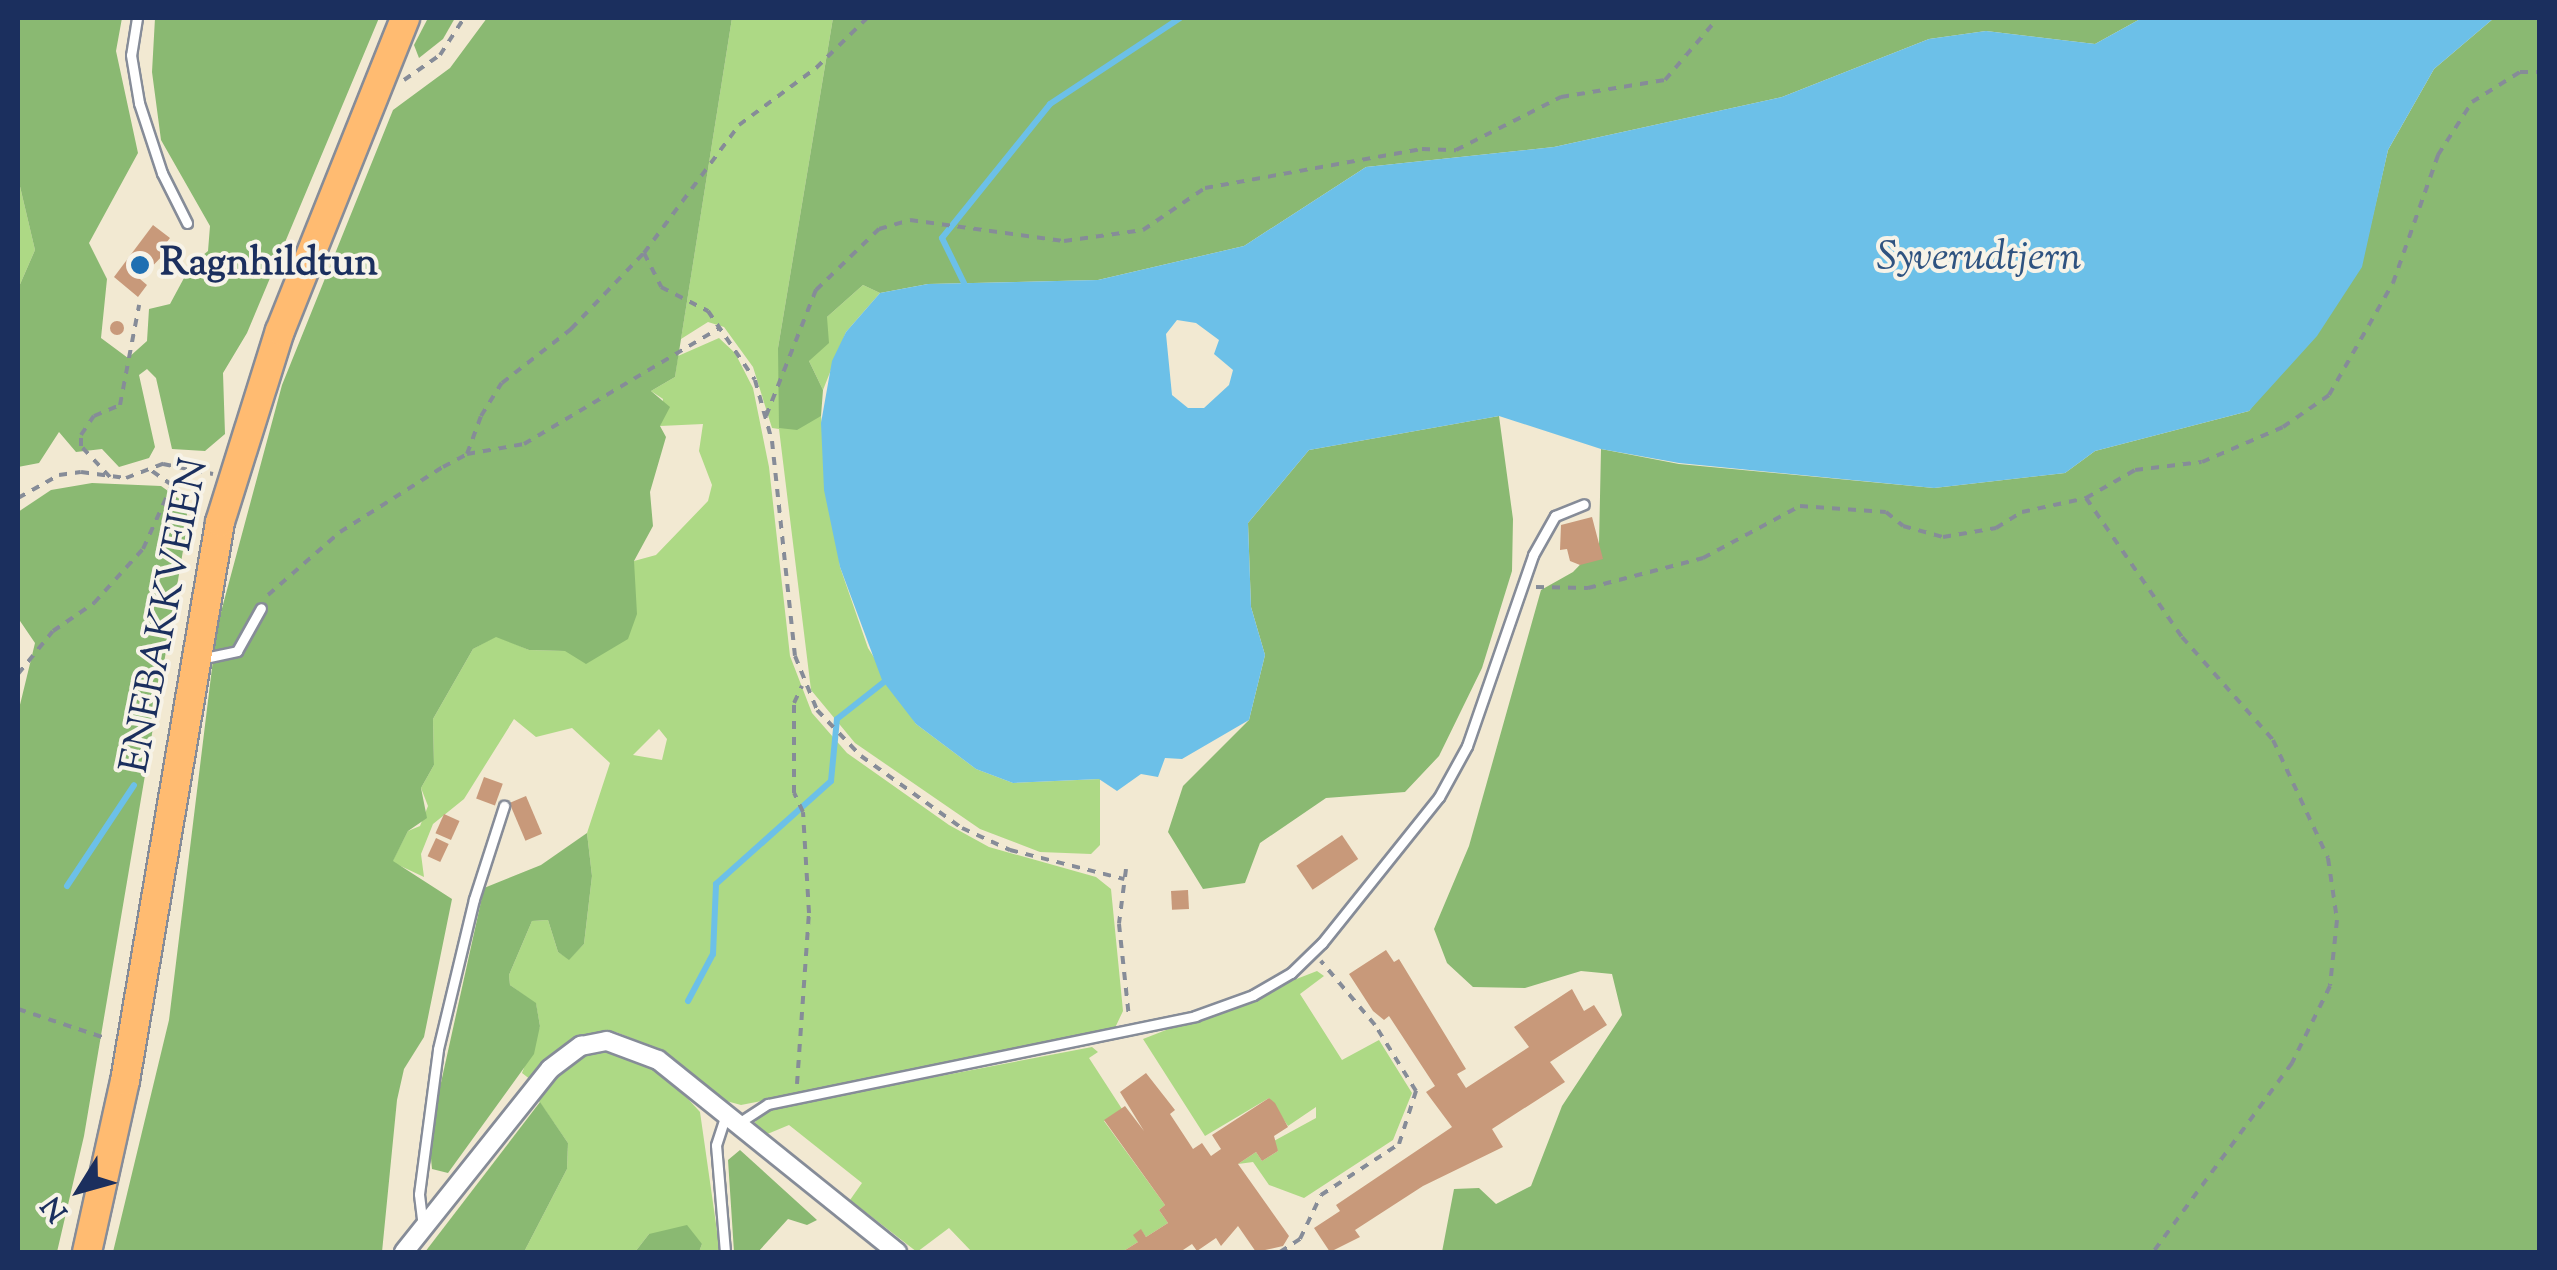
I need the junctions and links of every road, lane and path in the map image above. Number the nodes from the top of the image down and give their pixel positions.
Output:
1 (137, 18) edge
2 (404, 18) edge
3 (464, 18) edge
4 (867, 18) edge
5 (1718, 18) edge
6 (2540, 72) edge
7 (380, 79) junction
8 (187, 223) dead end
9 (644, 253) junction
10 (138, 305) dead end
11 (720, 327) junction
12 (766, 416) junction
13 (467, 454) junction
14 (148, 468) junction
15 (110, 477) junction
16 (232, 480) junction
17 (18, 498) edge
18 (2086, 498) junction
19 (1584, 504) dead end
20 (1521, 586) junction
21 (261, 608) joint
22 (193, 658) junction
23 (18, 674) edge
24 (803, 684) junction
25 (504, 806) dead end
26 (1126, 869) dead end
27 (1124, 880) junction
28 (1313, 953) junction
29 (18, 1009) edge
30 (1131, 1032) junction
31 (132, 1044) junction
32 (799, 1098) junction
33 (731, 1120) junction
34 (424, 1228) junction
35 (87, 1252) edge
36 (404, 1252) edge
37 (724, 1252) edge
38 (897, 1252) edge
39 (1280, 1252) edge
40 (2153, 1252) edge

1 - 8 lane
2 - 7 main road, ENEBAKKVEIEN
3 - 7 path
4 - 9 path
5 - 12 path
6 - 18 path
7 - 16 main road, ENEBAKKVEIEN
9 - 11 path
9 - 13 path
10 - 15 path
11 - 12 path
11 - 13 path
12 - 24 path
13 - 21 path
14 - 15 path
14 - 16 path
14 - 23 path
15 - 17 path
16 - 22 main road, ENEBAKKVEIEN
18 - 20 path
18 - 40 path
19 - 20 lane
20 - 28 lane
21 - 22 lane
22 - 31 main road, ENEBAKKVEIEN
24 - 27 path
24 - 32 path
25 - 34 lane
26 - 27 path
27 - 30 path
28 - 30 lane
28 - 39 path
29 - 31 path
30 - 32 lane
31 - 35 main road, ENEBAKKVEIEN
32 - 33 lane
33 - 34 street
33 - 37 lane
33 - 38 street
34 - 36 street

